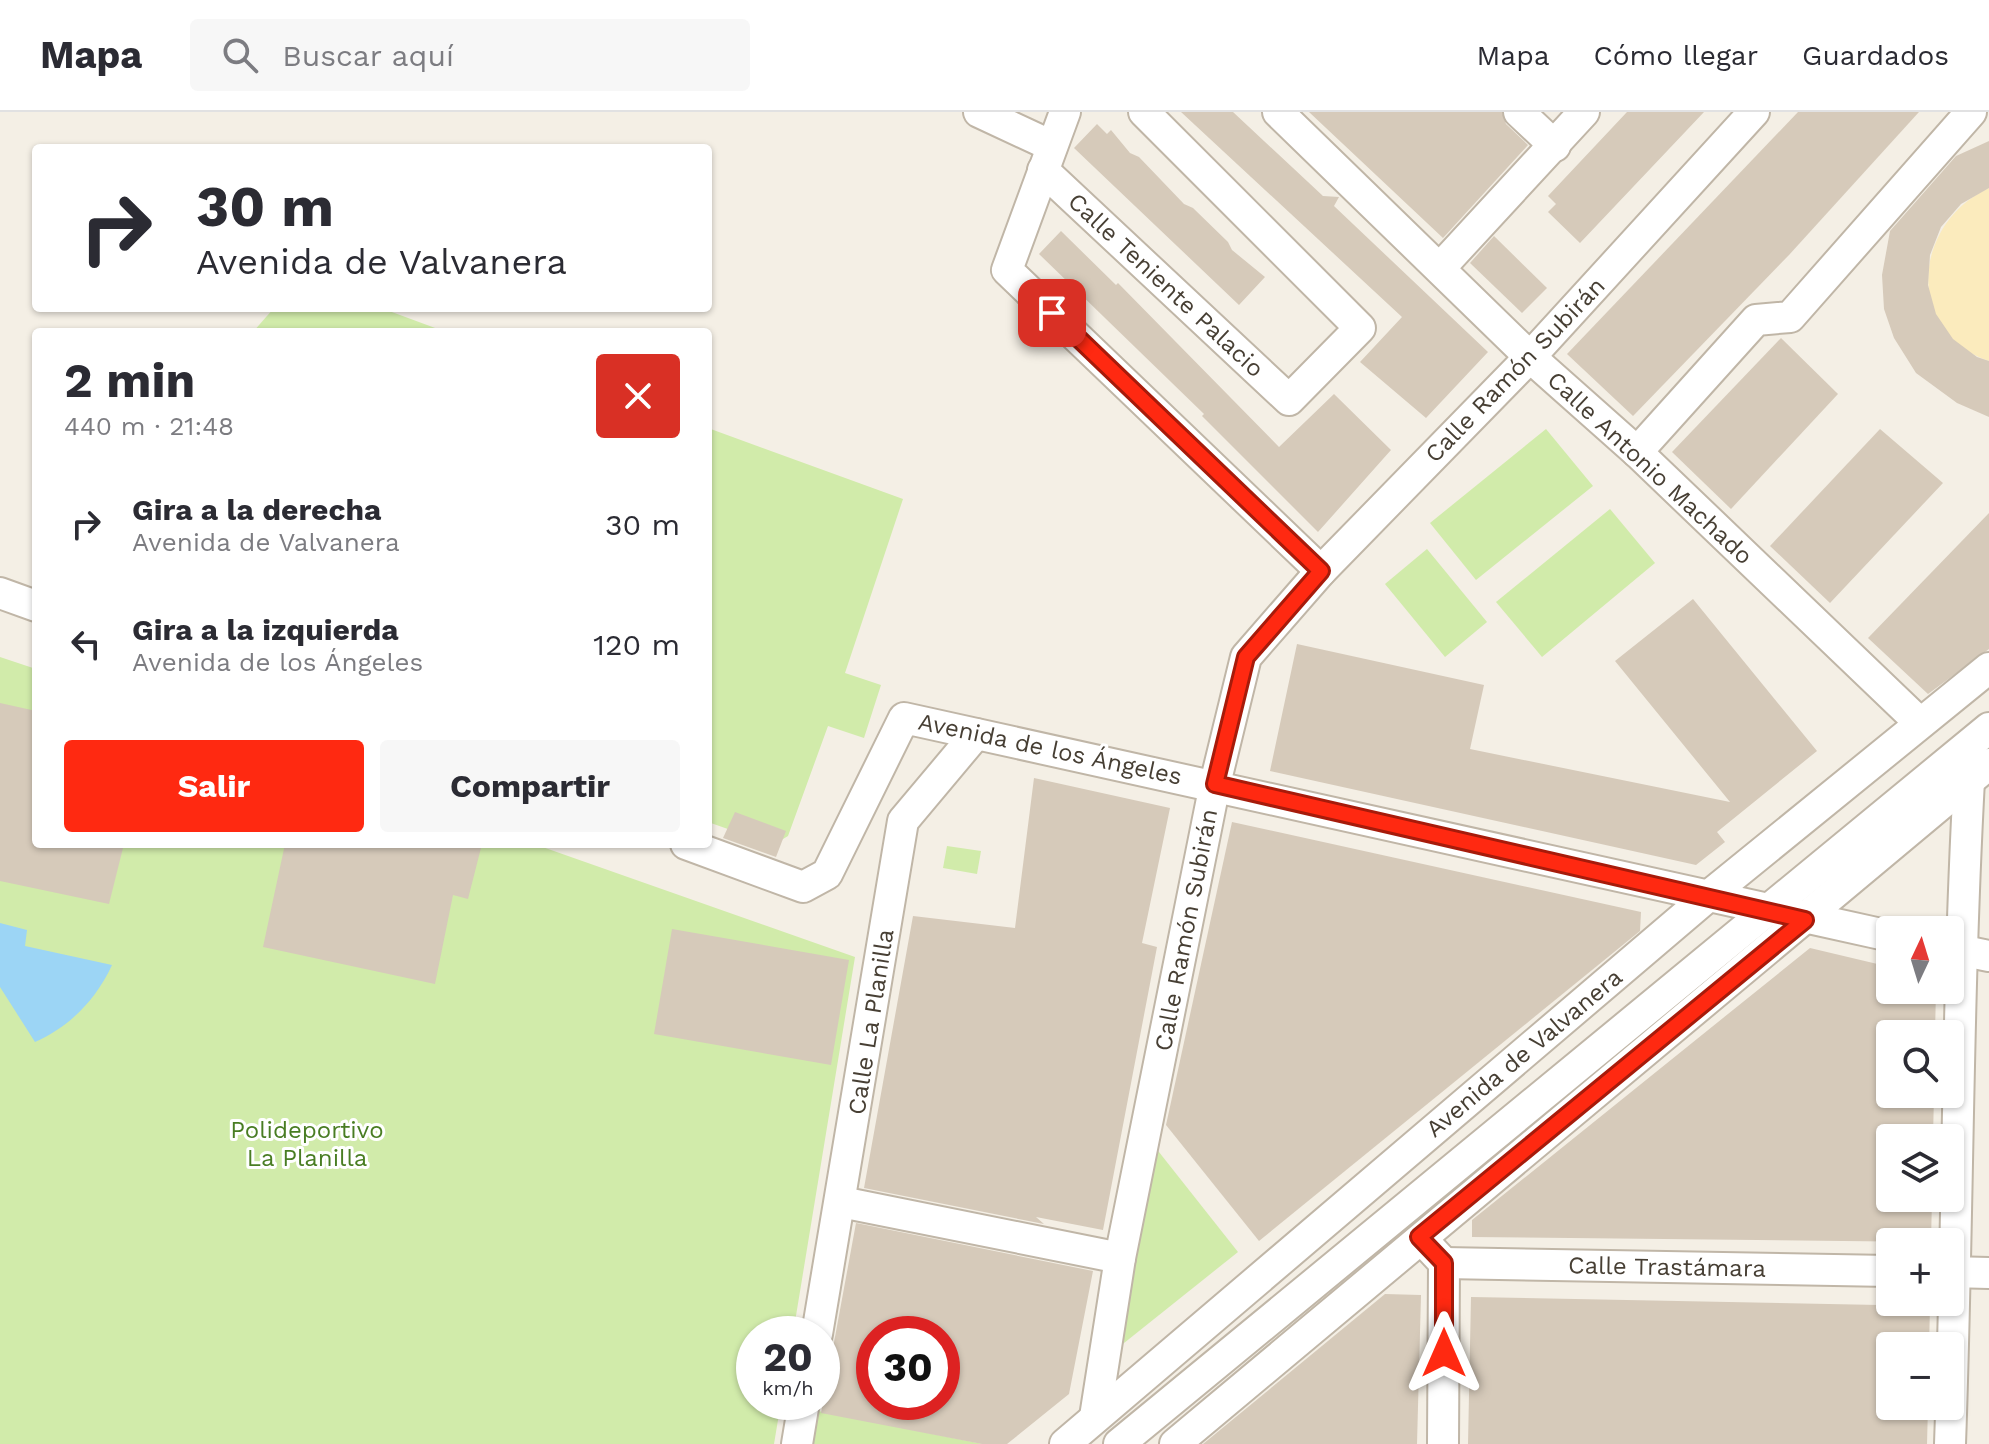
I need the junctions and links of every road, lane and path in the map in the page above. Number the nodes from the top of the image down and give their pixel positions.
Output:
1 (979, 112) edge
2 (1065, 112) edge
3 (1144, 112) edge
4 (1278, 112) edge
5 (1519, 112) edge
6 (1584, 112) edge
7 (1754, 112) edge
8 (1971, 112) edge
9 (1555, 146) junction
10 (1047, 158) junction
11 (1440, 268) junction
12 (1530, 357) junction
13 (1637, 452) junction
14 (1321, 571) junction
15 (0, 593) edge
16 (32, 605) edge
17 (1989, 668) edge
18 (1920, 723) junction
19 (1989, 728) edge
20 (976, 734) junction
21 (1979, 772) edge
22 (1215, 784) junction
23 (697, 848) edge
24 (1706, 898) junction
25 (1763, 911) junction
26 (1805, 920) junction
27 (1876, 933) edge
28 (1966, 951) edge
29 (841, 1202) junction
30 (1955, 1228) edge
31 (1419, 1237) junction
32 (1120, 1258) junction
33 (1444, 1263) junction
34 (1876, 1271) edge
35 (1964, 1272) edge
36 (1989, 1273) edge
37 (820, 1316) edge
38 (1952, 1316) edge
39 (1095, 1417) junction
40 (801, 1420) edge
41 (797, 1444) edge
42 (1065, 1444) edge
43 (1119, 1444) edge
44 (1175, 1444) edge
45 (1443, 1444) edge
46 (1950, 1444) edge

1 - 10 street, Calle Teniente Palacio
2 - 10 street
3 - 10 street, Calle Teniente Palacio
4 - 11 street, Calle Antonio Machado
5 - 9 street
6 - 9 street
7 - 12 street, Calle Ramón Subirán
8 - 13 street
9 - 11 street
10 - 14 street
11 - 12 street, Calle Antonio Machado
12 - 13 street, Calle Antonio Machado
12 - 14 street, Calle Ramón Subirán
13 - 18 street, Calle Antonio Machado
14 - 22 street, Calle Ramón Subirán
15 - 16 street
17 - 18 street, Avenida de Valvanera
18 - 24 street, Avenida de Valvanera
19 - 25 street, Avenida de Valvanera
20 - 22 street, Avenida de los Ángeles
20 - 23 street, Avenida de los Ángeles
20 - 29 street, Calle La Planilla
21 - 26 street
21 - 28 street
22 - 24 street, Avenida de los Ángeles
22 - 32 street, Calle Ramón Subirán
24 - 25 street, Avenida de los Ángeles
24 - 39 street, Avenida de Valvanera
25 - 26 street, Avenida de los Ángeles
25 - 43 street, Avenida de Valvanera
26 - 27 street, Avenida de los Ángeles
26 - 31 street
28 - 30 street
29 - 32 street
29 - 37 street, Calle La Planilla
31 - 33 street
31 - 44 street
32 - 39 street, Calle Ramón Subirán
33 - 34 street, Calle Trastámara
33 - 45 street
35 - 36 street
38 - 46 street
39 - 42 street, Avenida de Valvanera
40 - 41 street

